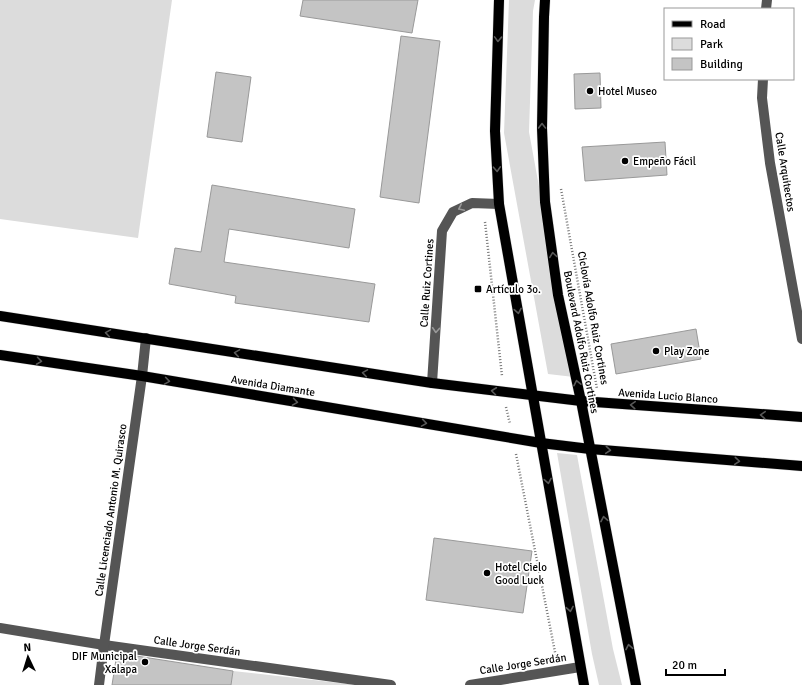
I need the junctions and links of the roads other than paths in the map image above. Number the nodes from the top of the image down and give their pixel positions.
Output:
1 (499, 0) edge
2 (545, 0) edge
3 (763, 80) edge
4 (499, 204) junction
5 (0, 316) edge
6 (146, 338) junction
7 (802, 339) edge
8 (0, 355) edge
9 (142, 376) junction
10 (432, 383) junction
11 (533, 396) junction
12 (581, 401) junction
13 (802, 418) edge
14 (541, 443) junction
15 (590, 449) junction
16 (802, 466) edge
17 (0, 628) edge
18 (104, 645) junction
19 (580, 667) junction
20 (100, 685) edge
21 (391, 685) edge
22 (470, 685) edge
23 (584, 685) edge
24 (636, 685) edge

1 -> 4 main road
12 -> 2 main road, Boulevard Adolfo Ruiz Cortines
3 - 7 street, Calle Arquitectos
4 -> 10 street, Calle Ruiz Cortines
4 -> 11 main road
6 -> 5 main road
6 - 9 street, Calle Licenciado Antonio M. Quirasco
10 -> 6 main road
8 -> 9 main road, Avenida Diamante
9 -> 14 main road, Avenida Diamante
9 - 18 street, Calle Licenciado Antonio M. Quirasco
11 -> 10 main road
11 - 12 main road, Avenida Lucio Blanco
11 - 14 main road
13 -> 12 main road, Avenida Lucio Blanco
12 - 15 main road, Boulevard Adolfo Ruiz Cortines
14 - 15 main road
14 -> 19 main road
15 -> 16 main road
24 -> 15 main road, Boulevard Adolfo Ruiz Cortines
17 - 18 street, Calle Jorge Serdán
18 - 20 street, Calle Licenciado Antonio M. Quirasco
18 - 21 street, Calle Jorge Serdán
19 - 22 street, Calle Jorge Serdán
19 - 23 main road

